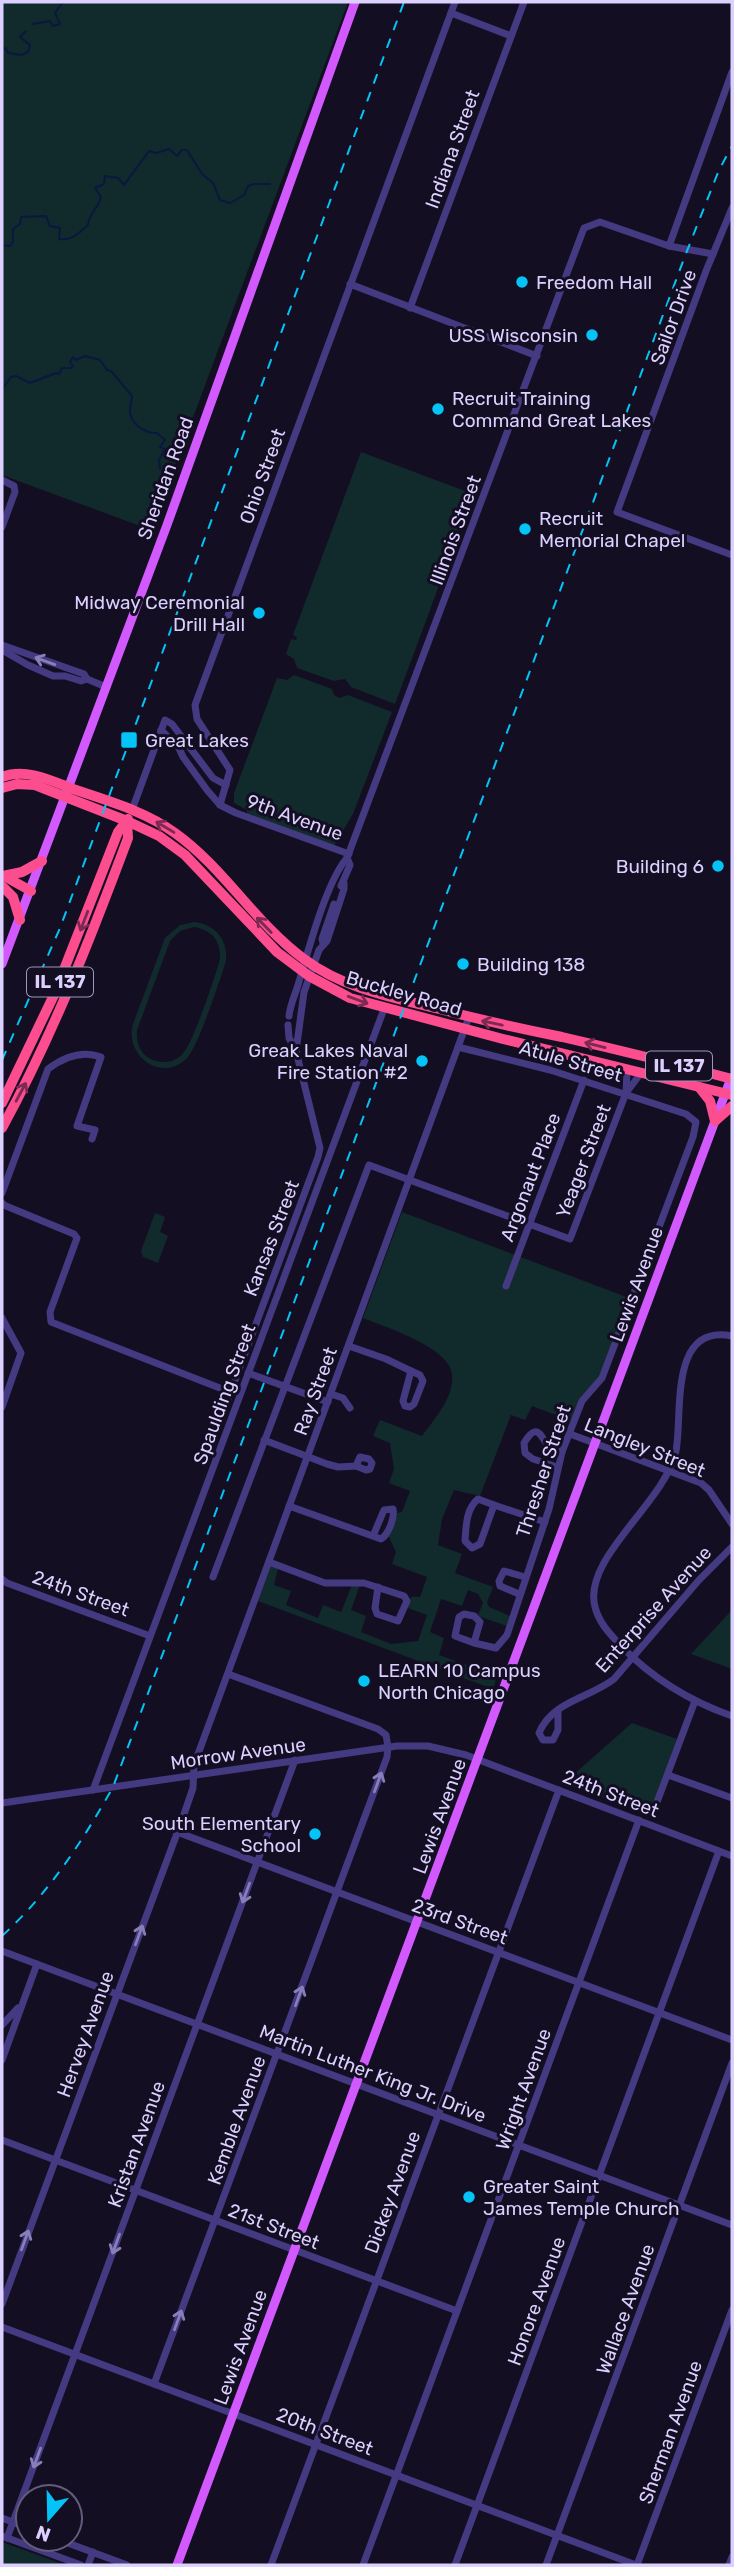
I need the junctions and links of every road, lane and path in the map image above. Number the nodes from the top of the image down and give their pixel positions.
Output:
1 (355, 2) edge
2 (455, 2) edge
3 (524, 2) edge
4 (451, 13) junction
5 (511, 36) junction
6 (732, 72) edge
7 (732, 208) edge
8 (600, 222) joint
9 (669, 246) junction
10 (713, 254) junction
11 (350, 284) junction
12 (410, 307) junction
13 (537, 356) junction
14 (2, 480) edge
15 (2, 527) edge
16 (732, 555) edge
17 (2, 648) edge
18 (106, 687) junction
19 (161, 730) junction
20 (2, 777) edge
21 (226, 785) junction
22 (2, 788) edge
23 (220, 805) junction
24 (130, 815) junction
25 (348, 856) junction
26 (42, 861) junction
27 (2, 880) edge
28 (30, 891) junction
29 (19, 920) junction
30 (2, 964) edge
31 (307, 968) junction
32 (384, 1009) junction
33 (289, 1016) dead end
34 (469, 1017) junction
35 (288, 1025) dead end
36 (465, 1029) junction
37 (458, 1047) junction
38 (296, 1051) junction
39 (627, 1069) junction
40 (641, 1073) junction
41 (732, 1079) edge
42 (584, 1080) junction
43 (699, 1087) junction
44 (626, 1093) junction
45 (729, 1094) edge
46 (2, 1103) edge
47 (732, 1106) edge
48 (715, 1121) junction
49 (2, 1128) edge
50 (692, 1137) joint
51 (92, 1139) dead end
52 (410, 1180) junction
53 (2, 1194) edge
54 (2, 1203) edge
55 (529, 1224) junction
56 (506, 1286) dead end
57 (2, 1318) edge
58 (732, 1336) edge
59 (349, 1346) junction
60 (411, 1371) dead end
61 (248, 1373) junction
62 (285, 1386) junction
63 (230, 1392) junction
64 (330, 1398) junction
65 (2, 1407) edge
66 (350, 1408) dead end
67 (215, 1434) dead end
68 (570, 1434) junction
69 (264, 1440) junction
70 (596, 1444) junction
71 (562, 1452) junction
72 (308, 1457) junction
73 (356, 1466) dead end
74 (557, 1467) junction
75 (669, 1470) junction
76 (289, 1506) junction
77 (494, 1506) junction
78 (545, 1522) junction
79 (732, 1524) edge
80 (373, 1536) dead end
81 (732, 1547) edge
82 (269, 1562) junction
83 (213, 1577) dead end
84 (525, 1577) junction
85 (2, 1579) edge
86 (378, 1587) junction
87 (519, 1594) junction
88 (150, 1636) junction
89 (474, 1643) dead end
90 (633, 1658) junction
91 (228, 1674) junction
92 (695, 1702) junction
93 (558, 1710) dead end
94 (732, 1716) edge
95 (388, 1747) junction
96 (295, 1760) junction
97 (478, 1760) junction
98 (194, 1775) junction
99 (668, 1775) junction
100 (93, 1790) junction
101 (559, 1790) junction
102 (732, 1798) edge
103 (2, 1803) edge
104 (654, 1810) dead end
105 (639, 1820) junction
106 (177, 1832) junction
107 (719, 1851) junction
108 (732, 1856) edge
109 (258, 1862) junction
110 (338, 1892) junction
111 (418, 1923) junction
112 (2, 1951) edge
113 (498, 1952) junction
114 (37, 1964) junction
115 (579, 1982) junction
116 (117, 1994) junction
117 (23, 2002) junction
118 (659, 2013) junction
119 (197, 2024) junction
120 (2, 2025) edge
121 (732, 2040) edge
122 (277, 2054) junction
123 (2, 2060) edge
124 (732, 2063) edge
125 (357, 2084) junction
126 (438, 2114) junction
127 (2, 2140) edge
128 (519, 2145) junction
129 (55, 2160) junction
130 (599, 2175) junction
131 (136, 2191) junction
132 (680, 2205) junction
133 (215, 2220) junction
134 (732, 2225) edge
135 (295, 2250) junction
136 (376, 2281) junction
137 (2, 2304) edge
138 (732, 2310) edge
139 (457, 2311) junction
140 (2, 2327) edge
141 (75, 2354) junction
142 (154, 2384) junction
143 (234, 2414) junction
144 (315, 2445) junction
145 (397, 2475) junction
146 (477, 2505) junction
147 (2, 2518) edge
148 (13, 2523) junction
149 (557, 2536) junction
150 (4, 2537) edge
151 (84, 2549) edge
152 (93, 2552) junction
153 (732, 2557) edge
154 (81, 2565) edge
155 (88, 2565) edge
156 (127, 2565) edge
157 (177, 2565) edge
158 (271, 2565) edge
159 (363, 2565) edge
160 (455, 2565) edge
161 (546, 2565) edge
162 (637, 2565) edge
163 (729, 2565) edge

1 - 18 main road, Sheridan Road
2 - 4 street, Ohio Street
3 - 5 street, Indiana Street
4 - 5 street
4 - 11 street, Ohio Street
5 - 12 street, Indiana Street
6 - 9 street
7 - 10 street, Sailor Drive
8 - 9 street, Sailor Drive
8 - 13 street, Illinois Street
9 - 10 street, Sailor Drive
10 - 16 street, Sailor Drive
11 - 12 street
11 - 21 street, Ohio Street
12 - 13 street
13 - 25 street, Illinois Street
14 - 15 street
17 - 18 street
18 - 26 main road, Sheridan Road
19 - 21 street, 9th Avenue
19 - 23 street, 9th Avenue
19 - 24 street
20 - 24 highway, Buckley Road
21 - 23 street, Ohio Street
22 - 24 highway, Buckley Road
23 - 25 street, 9th Avenue
24 - 31 highway, Buckley Road / IL 137
24 -> 46 highway, IL 137
49 -> 24 highway, IL 137
25 - 31 street, Illinois Street
25 - 31 street, Illinois Street
26 - 27 highway
26 - 28 main road, Sheridan Road
27 - 28 highway
27 - 29 highway
28 - 29 main road, Sheridan Road
29 - 30 main road, Sheridan Road
31 -> 32 highway, Buckley Road / IL 137
31 - 33 street
31 - 34 highway, Buckley Road / IL 137
31 - 38 street, Kansas Street
32 - 36 highway, Buckley Road / IL 137
32 - 61 street, Spaulding Street
34 - 36 street, Ray Street
41 -> 34 highway, Buckley Road / IL 137
35 - 38 street, Kansas Street
36 - 37 street, Ray Street
36 - 39 highway, Buckley Road / IL 137
37 - 42 street, Atule Street
37 - 52 street, Ray Street
38 - 63 street, Kansas Street
39 - 40 highway, Buckley Road / IL 137
39 - 44 street
40 - 43 highway, Buckley Road / IL 137
40 - 44 street
41 - 45 main road, Lewis Avenue
42 - 44 street, Atule Street
42 - 55 street, Argonaut Place
43 - 45 highway, Buckley Road / IL 137
43 - 48 highway
44 - 50 street, Atule Street
44 - 55 street, Yeager Street
45 - 48 main road, Lewis Avenue
47 - 48 highway
48 - 70 main road, Lewis Avenue
50 - 68 street, Thresher Street
51 - 53 street
52 - 55 street
52 - 59 street, Ray Street
52 - 62 street
54 - 63 street
55 - 56 street, Argonaut Place
57 - 65 street
58 - 75 street
59 - 60 street
59 - 64 street, Ray Street
61 - 62 street
61 - 88 street, Spaulding Street
62 - 64 street
62 - 69 street
63 - 67 street, Kansas Street
64 - 66 street
64 - 72 street, Ray Street
68 - 70 street, Langley Street
68 - 71 street, Thresher Street
69 - 72 street
69 - 83 street
70 - 75 street, Langley Street
70 - 97 main road, Lewis Avenue
71 - 74 street, Thresher Street
71 - 74 street
72 - 73 street
72 - 76 street, Ray Street
74 - 78 street, Thresher Street
75 - 79 street, Langley Street
75 - 90 street
76 - 80 street
76 - 82 street, Ray Street
77 - 77 street
77 - 78 street
78 - 84 street, Thresher Street
81 - 90 street, Enterprise Avenue
82 - 86 street
82 - 91 street, Ray Street
84 - 87 street, Thresher Street
84 - 87 street
85 - 88 street, 24th Street
86 - 86 street
87 - 89 street, Thresher Street
88 - 100 street, Spaulding Street
90 - 92 street
90 - 93 street, Enterprise Avenue
91 - 95 street
91 - 98 street, Ray Street
92 - 94 street
92 - 99 street
95 - 96 street, Morrow Avenue
95 - 97 street, Morrow Avenue
110 -> 95 street, Kemble Avenue
96 - 98 street, Morrow Avenue
96 - 109 street, Kristan Avenue
97 - 101 street, 24th Street
97 - 111 main road, Lewis Avenue
98 - 100 street, Morrow Avenue
98 - 106 street, Hervey Avenue
99 - 102 street
99 - 104 street
100 - 103 street, Morrow Avenue
101 - 105 street, 24th Street
101 - 113 street, Dickey Avenue
105 - 107 street, 24th Street
105 - 115 street, Wright Avenue
106 - 109 street, 23rd Street
116 -> 106 street, Hervey Avenue
107 - 108 street, 24th Street
107 - 118 street, Honore Avenue
109 - 110 street, 23rd Street
109 -> 119 street, Kristan Avenue
110 - 111 street, 23rd Street
122 -> 110 street, Kemble Avenue
111 - 113 street, 23rd Street
111 - 125 main road, Lewis Avenue
112 - 114 street, Martin Luther King Jr. Drive
113 - 115 street, 23rd Street
113 - 126 street, Dickey Avenue
114 - 116 street, Martin Luther King Jr. Drive
114 - 117 street
115 - 118 street, 23rd Street
115 - 128 street, Wright Avenue
116 - 119 street, Martin Luther King Jr. Drive
116 - 129 street, Hervey Avenue
117 - 120 street
117 - 123 street
118 - 121 street, 23rd Street
118 - 130 street, Honore Avenue
119 - 122 street, Martin Luther King Jr. Drive
119 - 131 street, Kristan Avenue
122 - 125 street, Martin Luther King Jr. Drive
122 - 133 street, Kemble Avenue
124 - 132 street, Wallace Avenue
125 - 126 street, Martin Luther King Jr. Drive
125 - 135 main road, Lewis Avenue
126 - 128 street, Martin Luther King Jr. Drive
126 - 136 street, Dickey Avenue
127 - 129 street, 21st Street
128 - 130 street, Martin Luther King Jr. Drive
128 - 139 street, Wright Avenue
129 - 131 street, 21st Street
137 -> 129 street, Hervey Avenue
130 - 132 street, Martin Luther King Jr. Drive
130 - 146 street, Honore Avenue
131 - 133 street, 21st Street
131 -> 141 street, Kristan Avenue
132 - 134 street, Martin Luther King Jr. Drive
132 - 149 street, Wallace Avenue
133 - 135 street, 21st Street
142 -> 133 street, Kemble Avenue
135 - 136 street, 21st Street
135 - 143 main road, Lewis Avenue
136 - 139 street, 21st Street
136 - 144 street, Dickey Avenue
138 - 162 street, Sherman Avenue
139 - 145 street, Wright Avenue
140 - 141 street, 20th Street
141 - 142 street, 20th Street
141 -> 148 street, Kristan Avenue
142 - 143 street, 20th Street
143 - 144 street, 20th Street
143 - 157 main road, Lewis Avenue
144 - 145 street, 20th Street
144 - 158 street, Dickey Avenue
145 - 146 street, 20th Street
145 - 159 street, Wright Avenue
146 - 149 street, 20th Street
146 - 160 street, Honore Avenue
147 - 148 street
148 - 150 street, Kristan Avenue
149 - 161 street, Wallace Avenue
149 - 162 street, 20th Street
150 - 154 street
151 - 152 street
152 - 155 street
152 - 156 street
153 - 163 street

